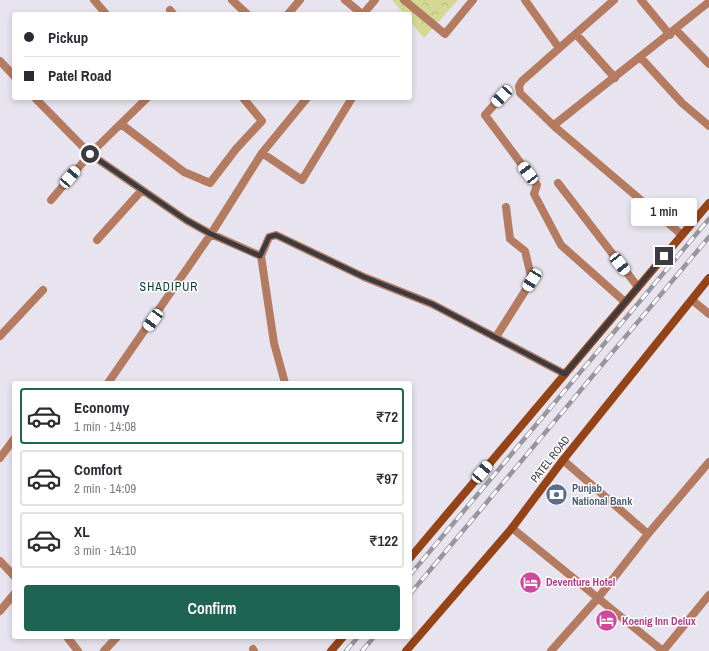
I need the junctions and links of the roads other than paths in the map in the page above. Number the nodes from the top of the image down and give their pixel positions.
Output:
1 (94, 0) edge
2 (232, 0) edge
3 (300, 0) edge
4 (345, 0) edge
5 (375, 0) edge
6 (404, 0) edge
7 (473, 0) edge
8 (525, 0) edge
9 (641, 0) edge
10 (611, 1) edge
11 (709, 2) edge
12 (104, 12) edge
13 (245, 12) edge
14 (290, 12) edge
15 (360, 12) edge
16 (364, 12) edge
17 (673, 32) junction
18 (576, 34) junction
19 (559, 48) junction
20 (641, 58) junction
21 (0, 61) edge
22 (709, 64) edge
23 (12, 74) edge
24 (615, 78) junction
25 (502, 96) dead end
26 (37, 100) edge
27 (145, 100) edge
28 (245, 100) edge
29 (305, 100) edge
30 (351, 100) edge
31 (121, 124) junction
32 (554, 125) junction
33 (709, 126) edge
34 (262, 153) junction
35 (90, 154) junction
36 (558, 183) dead end
37 (142, 190) junction
38 (51, 200) dead end
39 (709, 203) edge
40 (506, 207) dead end
41 (211, 234) junction
42 (682, 235) junction
43 (97, 240) dead end
44 (260, 256) junction
45 (709, 278) edge
46 (638, 287) junction
47 (43, 290) dead end
48 (692, 300) junction
49 (626, 302) junction
50 (709, 314) edge
51 (0, 336) edge
52 (496, 337) junction
53 (565, 374) junction
54 (109, 381) edge
55 (284, 381) edge
56 (12, 442) edge
57 (0, 458) edge
58 (563, 460) junction
59 (709, 462) edge
60 (512, 528) junction
61 (648, 534) junction
62 (412, 556) edge
63 (0, 561) edge
64 (12, 574) edge
65 (709, 595) edge
66 (12, 597) edge
67 (598, 598) junction
68 (0, 612) edge
69 (69, 639) edge
70 (115, 639) edge
71 (341, 639) edge
72 (78, 651) edge
73 (104, 651) edge
74 (331, 651) edge
75 (406, 651) edge
76 (550, 651) edge
77 (663, 651) edge

1 - 12 street
2 - 13 street
3 - 14 street
4 - 15 street
5 - 16 street
6 - 7 street
8 - 19 street
9 - 17 street
10 - 18 street
11 - 17 street
17 - 20 street
17 - 22 street
18 - 19 street
18 - 24 street
19 - 32 street
20 - 24 street
20 - 33 street
21 - 23 street
24 - 32 street
25 - 49 street
26 - 35 street
27 - 31 street
28 - 31 street
29 - 34 street
30 - 34 street
31 - 35 street
32 - 42 street
34 - 41 street
35 - 37 street
35 - 38 street
36 - 46 street
37 - 41 street
37 - 43 street
39 - 42 main road
40 - 52 street
41 - 44 street
41 - 54 street
42 - 46 main road
44 - 52 street
44 - 55 street
45 - 48 main road, PATEL ROAD
46 - 49 main road
47 - 51 street
48 - 50 street
48 - 58 main road, PATEL ROAD
49 - 53 main road
52 - 53 street
53 - 62 main road
56 - 57 street
58 - 60 main road, PATEL ROAD
58 - 61 street
59 - 61 street
60 - 67 street
60 - 75 main road, PATEL ROAD
61 - 67 street
63 - 64 street
65 - 77 street
66 - 68 street
67 - 76 street
67 - 77 street
69 - 72 street
70 - 73 street
71 - 74 main road

